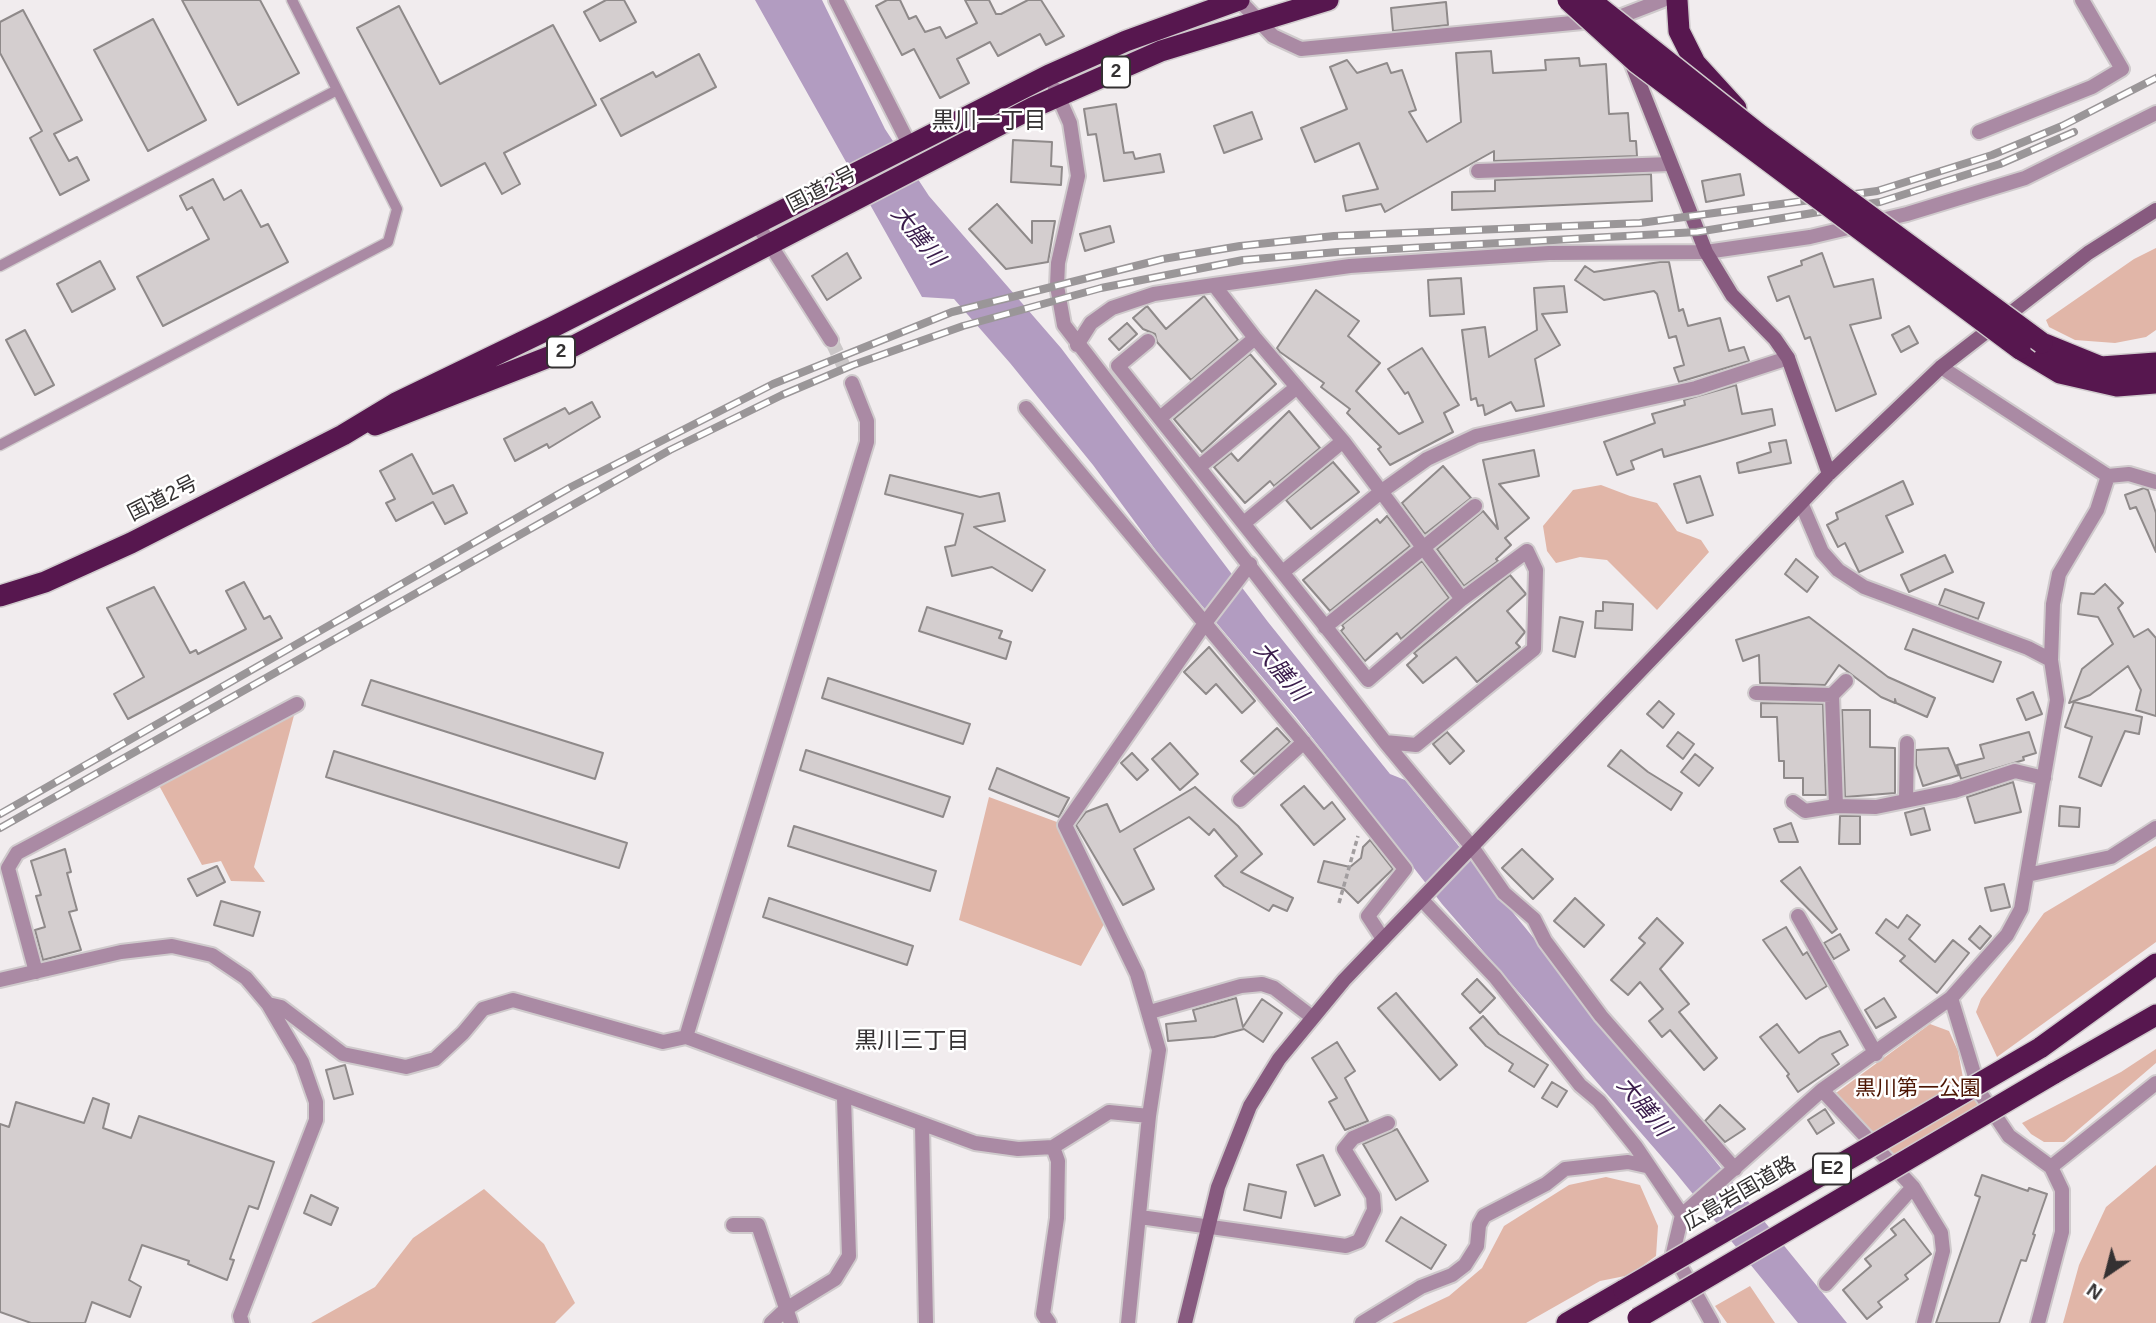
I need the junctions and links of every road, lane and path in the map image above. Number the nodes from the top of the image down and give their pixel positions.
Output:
1 (292, 0) edge
2 (836, 0) edge
3 (1239, 0) edge
4 (1328, 0) edge
5 (1569, 0) edge
6 (1590, 0) edge
7 (1603, 0) edge
8 (1663, 0) edge
9 (1677, 0) edge
10 (2082, 0) edge
11 (1259, 10) edge
12 (1614, 19) junction
13 (1049, 75) junction
14 (337, 90) junction
15 (1059, 97) junction
16 (2156, 113) edge
17 (1979, 132) dead end
18 (1760, 135) junction
19 (906, 145) junction
20 (1670, 164) junction
21 (1478, 171) dead end
22 (2156, 210) edge
23 (757, 224) junction
24 (768, 245) junction
25 (1706, 252) junction
26 (0, 266) edge
27 (1214, 285) junction
28 (1255, 338) junction
29 (831, 340) tunnel mouth
30 (1148, 341) dead end
31 (1077, 345) junction
32 (1788, 358) junction
33 (2156, 363) edge
34 (1941, 367) junction
35 (852, 383) tunnel mouth
36 (2156, 383) edge
37 (1297, 387) junction
38 (1026, 408) dead end
39 (1160, 418) junction
40 (343, 435) junction
41 (1343, 440) junction
42 (0, 445) edge
43 (1199, 467) junction
44 (1829, 474) junction
45 (2108, 476) junction
46 (2156, 482) edge
47 (1382, 491) junction
48 (1802, 505) junction
49 (1475, 506) dead end
50 (1244, 523) junction
51 (1423, 551) junction
52 (1246, 569) junction
53 (1284, 571) junction
54 (0, 596) edge
55 (1462, 599) junction
56 (1289, 616) junction
57 (1206, 622) junction
58 (1321, 622) junction
59 (2051, 660) junction
60 (1846, 681) dead end
61 (1756, 693) dead end
62 (1832, 695) junction
63 (297, 704) dead end
64 (1304, 742) junction
65 (1385, 742) junction
66 (1908, 743) dead end
67 (2044, 778) junction
68 (1240, 800) dead end
69 (1906, 800) junction
70 (1793, 802) dead end
71 (1836, 806) junction
72 (1364, 817) junction
73 (2156, 828) edge
74 (1470, 849) junction
75 (2027, 875) junction
76 (1424, 897) junction
77 (1339, 903) dead end
78 (1798, 916) dead end
79 (1383, 939) junction
80 (2156, 964) edge
81 (36, 972) junction
82 (0, 980) edge
83 (2156, 980) edge
84 (1951, 998) junction
85 (268, 1004) junction
86 (1150, 1012) junction
87 (2156, 1015) edge
88 (1312, 1017) junction
89 (686, 1037) junction
90 (2040, 1048) junction
91 (1876, 1054) junction
92 (2156, 1083) edge
93 (1822, 1090) junction
94 (844, 1098) junction
95 (1149, 1116) junction
96 (1388, 1123) dead end
97 (922, 1125) junction
98 (1053, 1147) junction
99 (1646, 1166) junction
100 (2052, 1167) junction
101 (1732, 1172) junction
102 (1913, 1187) junction
103 (1685, 1212) junction
104 (1140, 1217) junction
105 (733, 1225) dead end
106 (1208, 1226) junction
107 (1826, 1284) dead end
108 (788, 1316) edge
109 (1634, 1320) edge
110 (242, 1323) edge
111 (771, 1323) edge
112 (926, 1323) edge
113 (1049, 1323) edge
114 (1128, 1323) edge
115 (1185, 1323) edge
116 (1362, 1323) edge
117 (1567, 1323) edge
118 (1712, 1323) edge
119 (1924, 1323) edge
120 (2038, 1323) edge

1 - 14 lane
2 - 19 street
3 - 11 street
3 - 13 highway, 国道2号 / 2
4 - 11 highway, 国道2号 / 2
5 - 36 highway, bridge
6 - 18 highway, bridge
7 - 12 street
8 - 12 street
9 - 18 highway, bridge
10 - 17 street
11 - 12 street
11 - 15 highway, 国道2号 / 2
12 - 20 street
13 - 15 street
13 - 19 highway, 国道2号 / 2
14 - 26 lane
14 - 42 lane
15 - 24 highway, 国道2号 / 2
15 - 31 street
16 - 25 street
18 - 33 highway, bridge
19 - 23 highway, 国道2号 / 2
20 - 21 street
20 - 25 street
22 - 34 street
23 - 24 street
23 - 40 highway, 国道2号 / 2
24 - 29 street
24 - 40 highway, 国道2号 / 2
25 - 27 street
25 - 32 street
27 - 28 street
27 - 31 street
28 - 37 street
28 - 39 street
30 - 39 street
31 - 52 street
32 - 44 street
32 - 47 street
34 - 44 street
34 - 45 street
35 - 89 street
37 - 41 street
37 - 43 street
38 - 57 street
39 - 43 street
40 - 54 highway, 国道2号 / 2
41 - 47 street
41 - 50 street
43 - 50 street
44 - 48 street
45 - 46 street
45 - 59 street
47 - 51 street
47 - 53 street
48 - 59 street
48 - 74 street
49 - 51 street
50 - 53 street
51 - 55 street
51 - 58 street
52 - 56 street
52 - 57 street
53 - 58 street
55 - 58 street
55 - 65 street
56 - 58 street
56 - 65 street
57 - 64 street
57 - 86 street
59 - 67 street
60 - 62 street
61 - 62 street
62 - 71 street
63 - 81 street
64 - 68 street
64 - 72 street
65 - 74 street
66 - 69 street
67 - 69 street
67 - 75 street
69 - 71 street
70 - 71 street
72 - 77 path
72 - 79 street
73 - 75 street
74 - 76 street
74 - 101 street
75 - 84 street
76 - 79 street
76 - 99 street
78 - 91 street
79 - 88 street
80 - 90 highway
81 - 82 street
81 - 85 street
83 - 90 highway, 広島岩国道路 / E2
84 - 91 street
84 - 100 street
85 - 89 street
85 - 110 street
86 - 88 street
86 - 95 street
87 - 109 highway, E2, bridge
88 - 106 street
89 - 94 street
90 - 117 highway, 広島岩国道路 / E2, bridge
91 - 93 street
92 - 100 street
93 - 101 street
93 - 102 street
94 - 97 street
94 - 108 street
95 - 98 street
95 - 104 street
96 - 106 street
97 - 98 street
97 - 112 street
98 - 113 street
99 - 103 street
99 - 116 street
100 - 120 street
101 - 103 street
102 - 107 street
102 - 119 street
103 - 118 street
104 - 106 street
104 - 114 street
105 - 108 street
106 - 115 street
108 - 111 street

